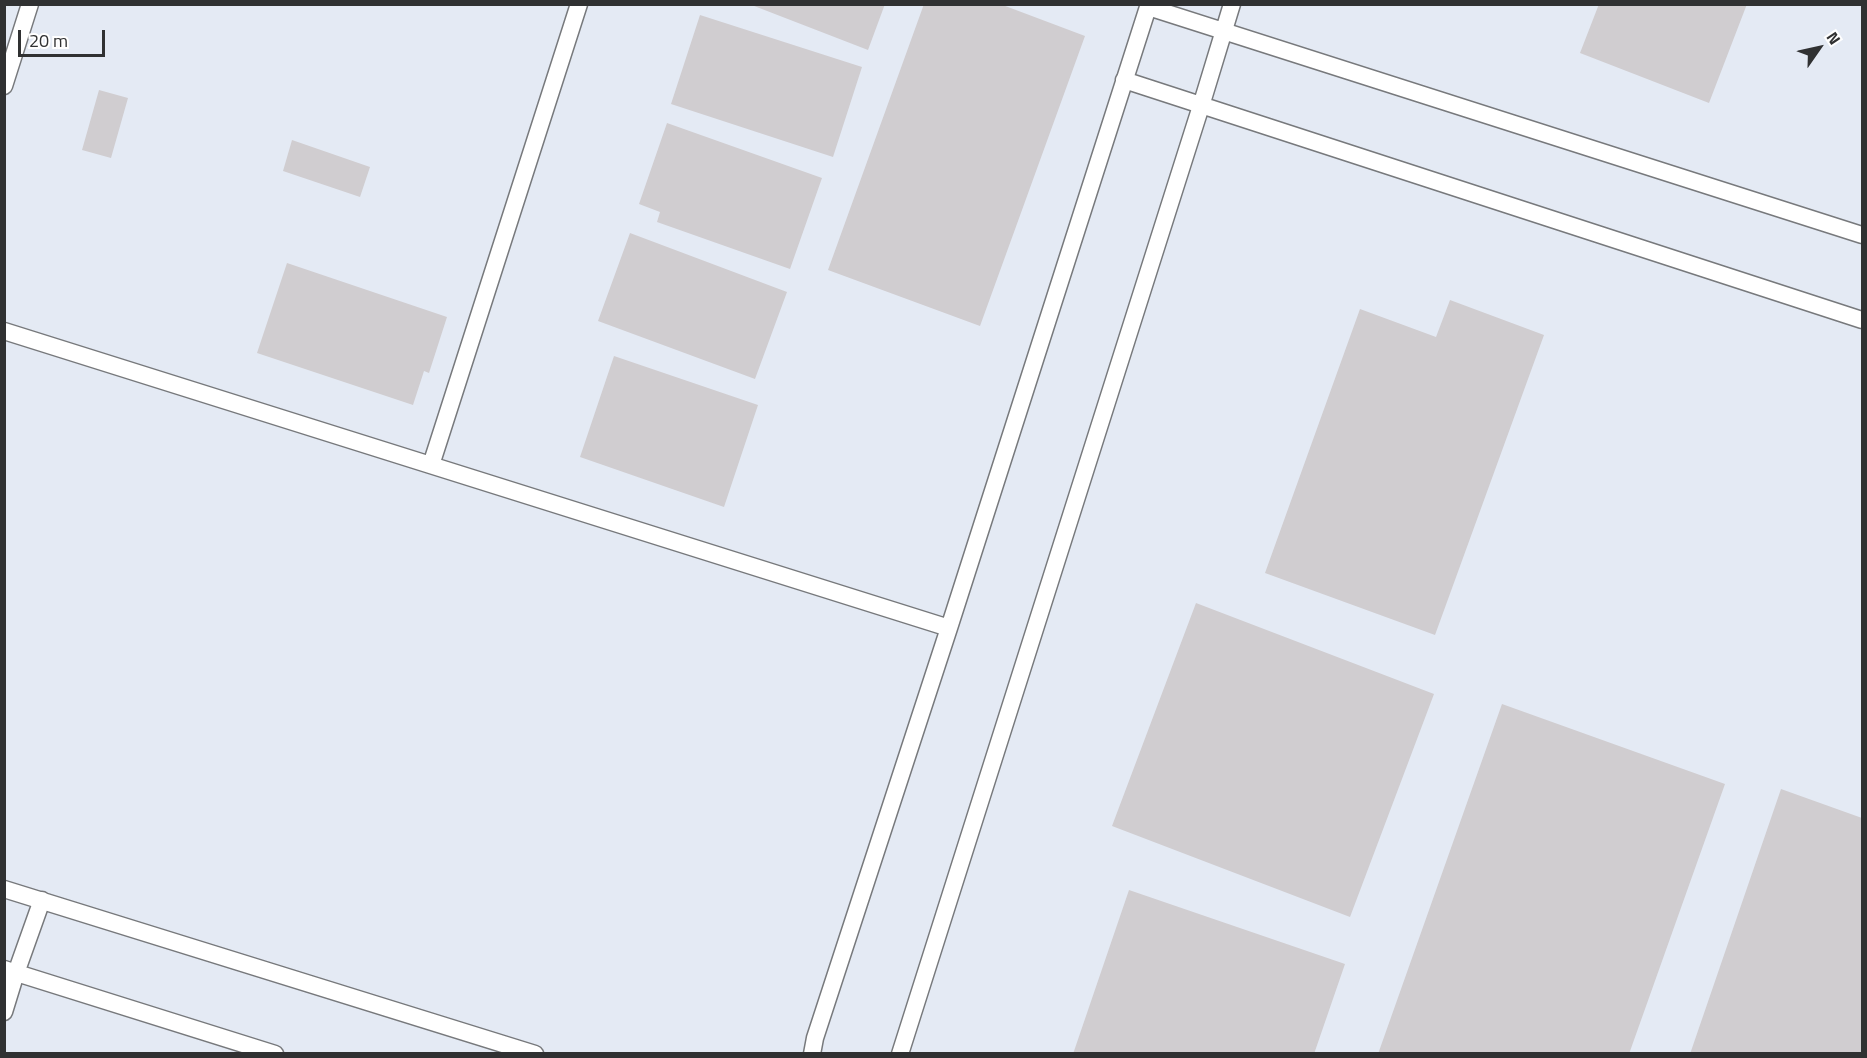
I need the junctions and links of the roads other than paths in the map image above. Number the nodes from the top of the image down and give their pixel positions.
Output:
1 (30, 4) edge
2 (579, 4) edge
3 (1232, 4) edge
4 (1148, 6) edge
5 (1224, 32) junction
6 (1124, 80) junction
7 (4, 86) edge
8 (1202, 106) junction
9 (1863, 235) edge
10 (1863, 320) edge
11 (4, 331) edge
12 (431, 465) junction
13 (949, 628) junction
14 (4, 889) edge
15 (42, 900) junction
16 (10, 971) edge
17 (4, 1011) edge
18 (275, 1053) edge
19 (535, 1053) edge
20 (812, 1053) edge
21 (900, 1053) edge

1 - 7 lane
2 - 12 lane
3 - 5 lane
4 - 5 lane
4 - 6 lane
5 - 8 lane
5 - 9 lane
6 - 8 lane
6 - 13 lane
8 - 10 lane
8 - 21 lane
11 - 12 lane
12 - 13 lane
13 - 20 lane
14 - 15 lane
15 - 16 lane
15 - 19 lane
16 - 17 lane
16 - 18 lane

